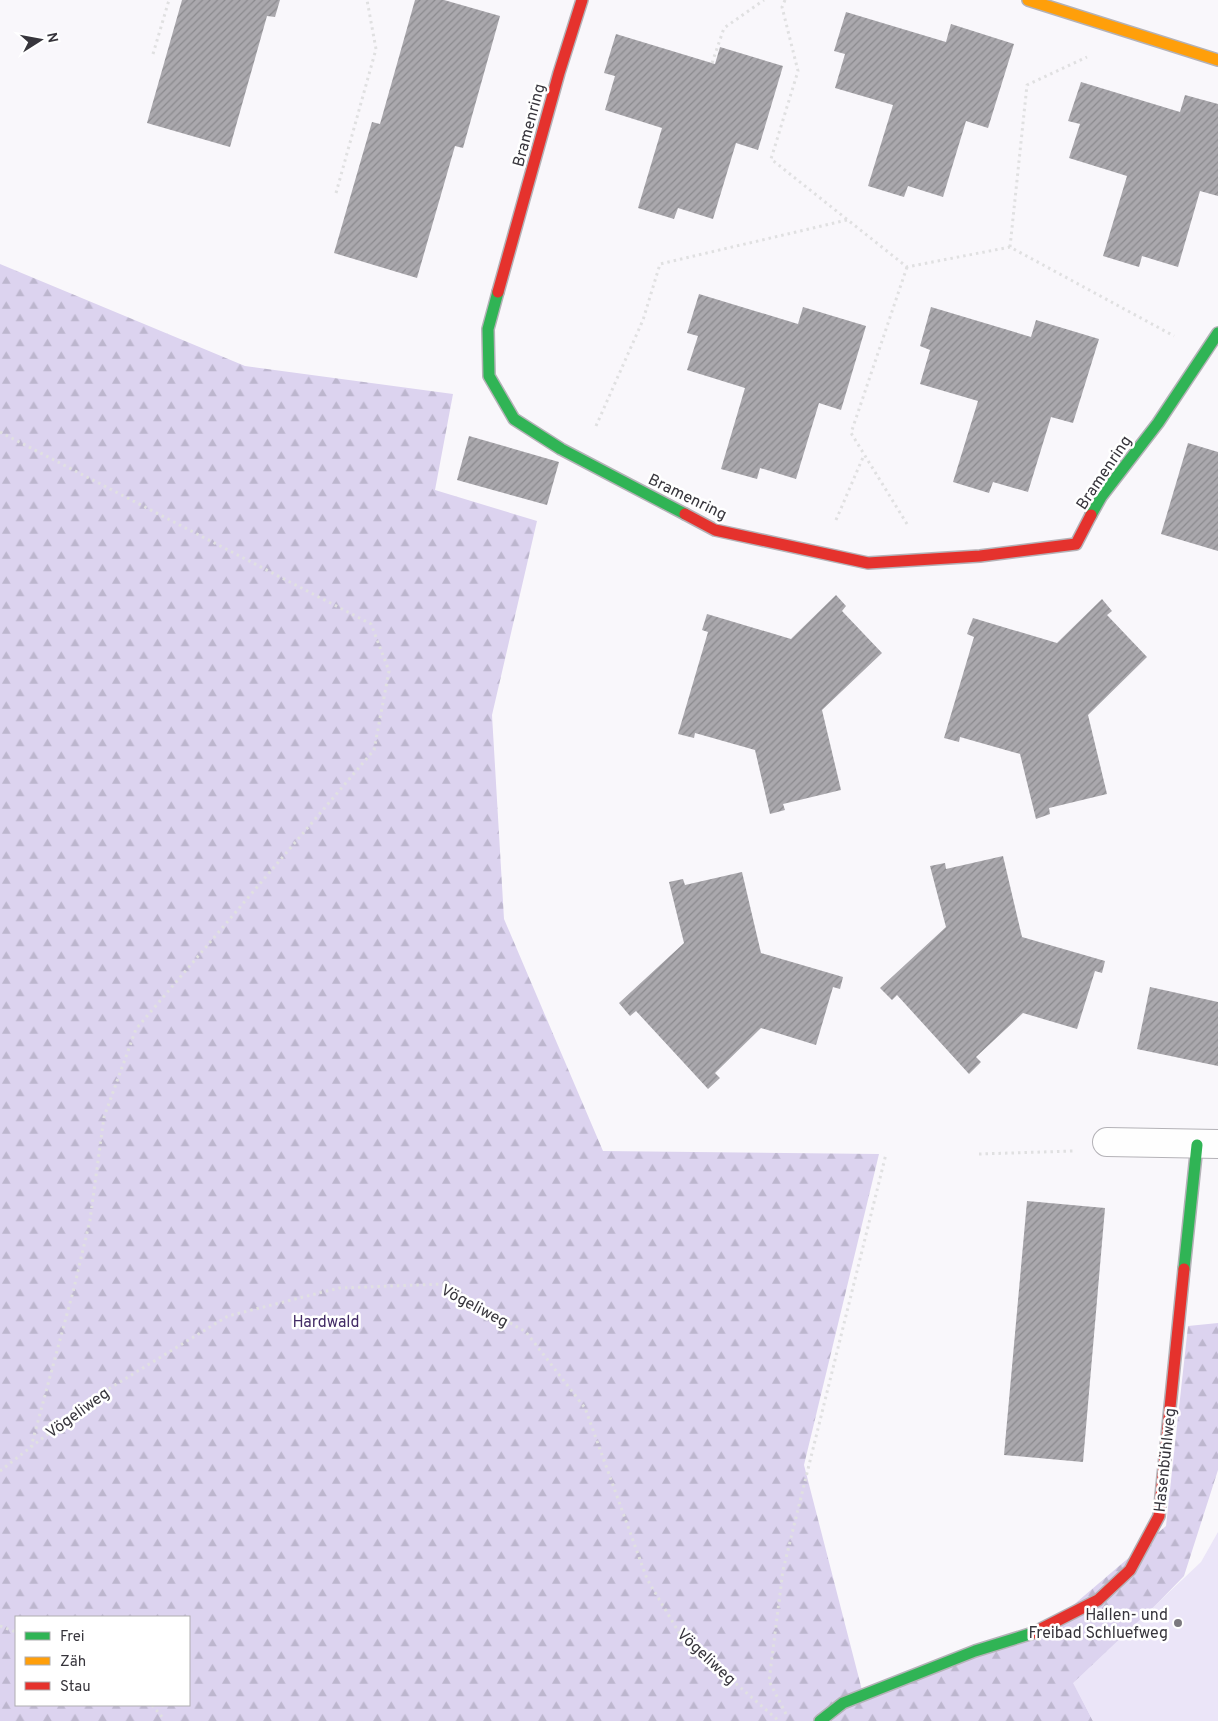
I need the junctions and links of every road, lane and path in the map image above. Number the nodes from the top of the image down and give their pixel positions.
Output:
1 (169, 0) edge
2 (367, 0) edge
3 (582, 0) edge
4 (764, 0) edge
5 (785, 0) edge
6 (1028, 0) edge
7 (153, 54) dead end
8 (1089, 56) dead end
9 (1218, 60) edge
10 (712, 63) dead end
11 (336, 193) dead end
12 (848, 220) junction
13 (1010, 247) junction
14 (907, 267) junction
15 (1218, 333) edge
16 (1205, 352) junction
17 (0, 432) edge
18 (864, 454) junction
19 (582, 459) junction
20 (822, 553) junction
21 (928, 559) junction
22 (1107, 1142) dead end
23 (1207, 1144) edge
24 (1048, 1151) dead end
25 (886, 1154) dead end
26 (979, 1154) dead end
27 (31, 1447) junction
28 (0, 1471) edge
29 (0, 1626) edge
30 (15, 1632) edge
31 (153, 1706) edge
32 (164, 1718) dead end
33 (779, 1721) edge
34 (789, 1721) edge
35 (820, 1721) edge

1 - 7 path
2 - 11 path
3 - 19 street, Bramenring
4 - 10 path
5 - 12 path
6 - 9 street
8 - 13 path
12 - 14 path
12 - 19 path
13 - 14 path
13 - 16 path
14 - 18 path
15 - 16 street, Bramenring
16 - 21 street, Bramenring
17 - 27 path
18 - 20 path
18 - 21 path
19 - 20 street, Bramenring
20 - 21 street, Bramenring
22 - 23 street, Hasenbühlweg
23 - 35 street, Hasenbühlweg
24 - 26 path
25 - 34 path
27 - 28 path, Vögeliweg
27 - 33 path, Vögeliweg
29 - 30 path
31 - 32 path

